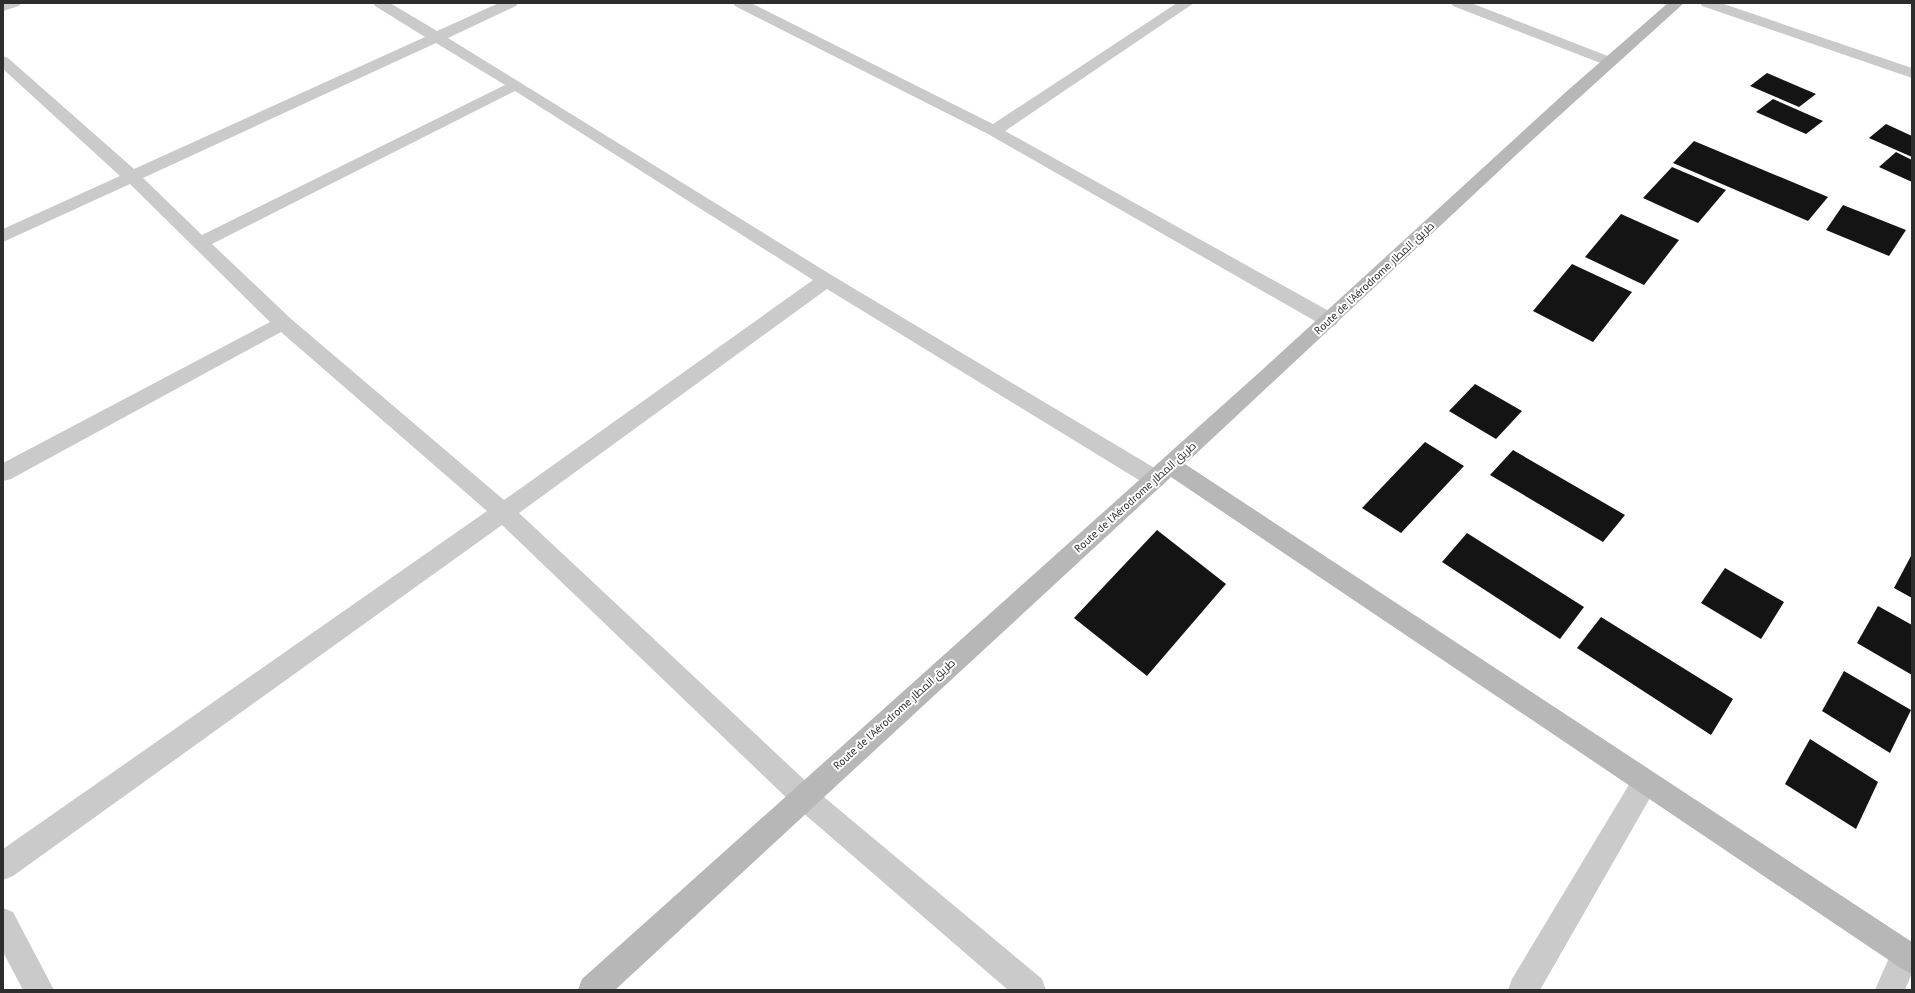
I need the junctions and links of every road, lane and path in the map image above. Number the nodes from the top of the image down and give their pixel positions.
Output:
1 (14, 3) edge
2 (380, 3) edge
3 (511, 3) edge
4 (740, 3) edge
5 (1187, 3) edge
6 (1458, 3) edge
7 (1676, 3) edge
8 (1707, 3) edge
9 (3, 7) edge
10 (437, 38) junction
11 (3, 61) edge
12 (1608, 61) junction
13 (1912, 73) edge
14 (516, 85) junction
15 (994, 131) junction
16 (132, 178) junction
17 (3, 236) edge
18 (200, 242) junction
19 (826, 280) junction
20 (1329, 320) junction
21 (283, 323) junction
22 (1162, 472) junction
23 (3, 473) edge
24 (503, 512) junction
25 (1645, 782) junction
26 (803, 796) junction
27 (3, 866) edge
28 (3, 922) edge
29 (1908, 956) edge
30 (40, 990) edge
31 (593, 990) edge
32 (1031, 990) edge
33 (1523, 990) edge
34 (1890, 990) edge

1 - 9 street
2 - 10 street
3 - 10 street
4 - 15 street
5 - 15 street
6 - 12 street
7 - 12 street, Route de l'Aérodrome طريق المطار
8 - 13 street
10 - 14 street
10 - 16 street
11 - 16 street
12 - 20 street, Route de l'Aérodrome طريق المطار
14 - 18 street
14 - 19 street
15 - 20 street
16 - 17 street
16 - 18 street
18 - 21 street
19 - 22 street
19 - 24 street
20 - 22 street, Route de l'Aérodrome طريق المطار
21 - 23 street
21 - 24 street
22 - 25 street
22 - 26 street, Route de l'Aérodrome طريق المطار
24 - 26 street
24 - 27 street
25 - 29 street
25 - 33 street
26 - 31 street, Route de l'Aérodrome طريق المطار
26 - 32 street
28 - 30 street
29 - 34 street

